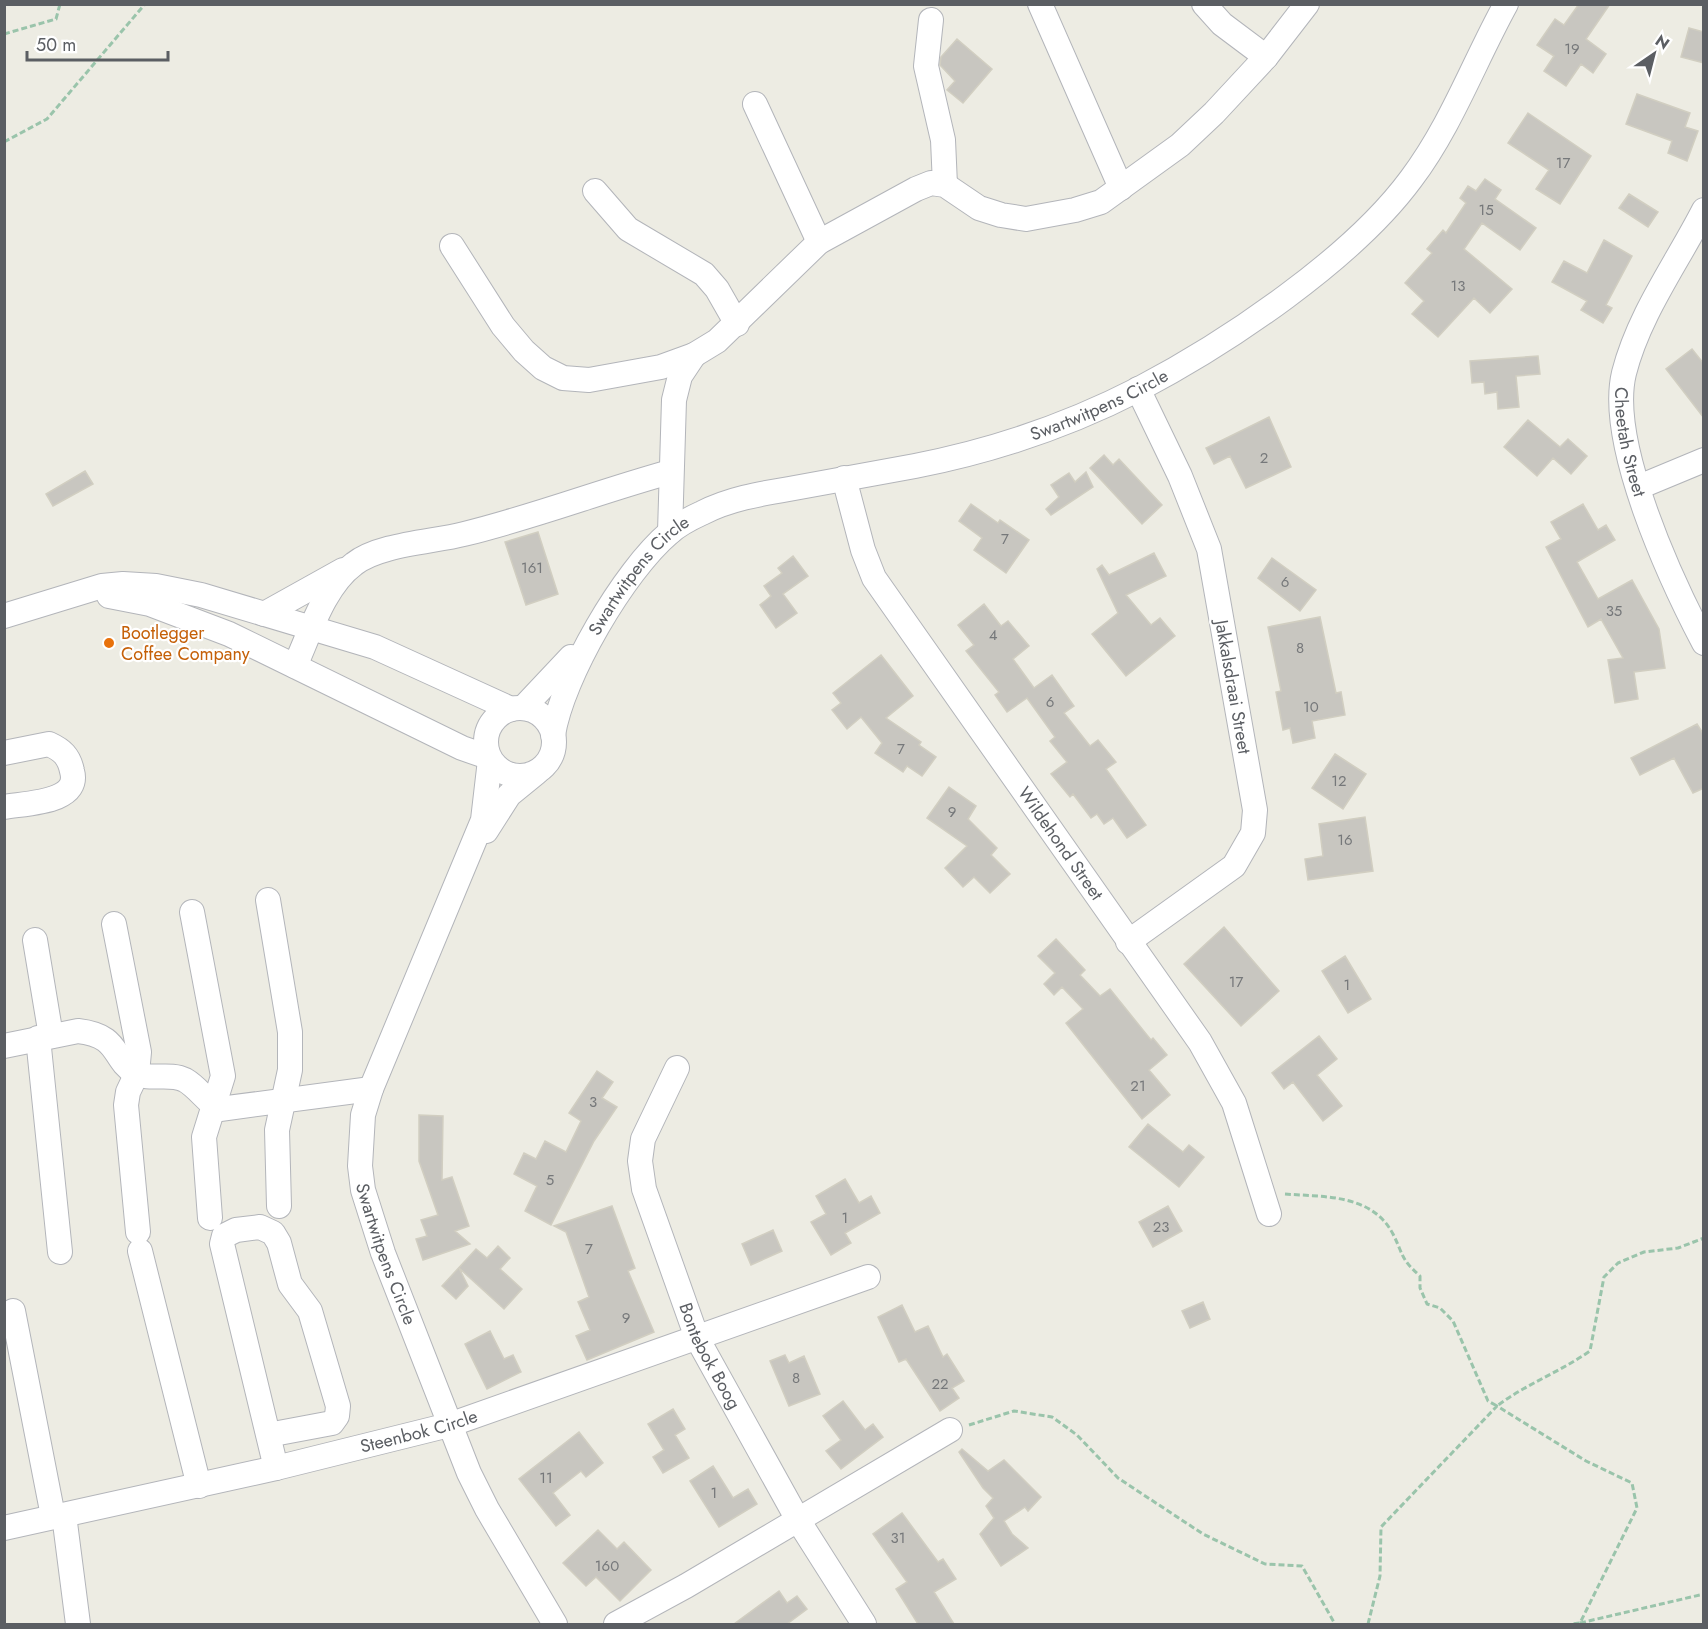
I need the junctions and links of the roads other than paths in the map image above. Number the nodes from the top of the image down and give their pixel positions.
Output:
1 (1040, 4) edge
2 (1204, 4) edge
3 (1307, 4) edge
4 (1506, 4) edge
5 (931, 20) dead end
6 (1266, 57) junction
7 (755, 104) dead end
8 (945, 185) junction
9 (1121, 188) junction
10 (595, 191) dead end
11 (1704, 210) edge
12 (819, 242) junction
13 (452, 246) dead end
14 (737, 324) junction
15 (694, 355) junction
16 (1138, 389) junction
17 (1704, 460) edge
18 (670, 472) junction
19 (844, 478) junction
20 (1639, 488) junction
21 (670, 532) junction
22 (355, 563) junction
23 (77, 594) junction
24 (264, 614) junction
25 (4, 616) edge
26 (312, 628) junction
27 (588, 641) junction
28 (1704, 643) edge
29 (295, 666) junction
30 (517, 708) junction
31 (554, 735) junction
32 (4, 753) edge
33 (489, 758) junction
34 (536, 773) junction
35 (4, 807) edge
36 (464, 870) junction
37 (268, 900) dead end
38 (192, 912) dead end
39 (114, 924) dead end
40 (35, 940) dead end
41 (1128, 942) junction
42 (45, 1037) junction
43 (4, 1046) edge
44 (677, 1068) dead end
45 (137, 1073) junction
46 (371, 1089) junction
47 (282, 1101) junction
48 (214, 1107) junction
49 (1266, 1204) road end
50 (279, 1206) dead end
51 (210, 1218) dead end
52 (60, 1252) dead end
53 (868, 1277) dead end
54 (13, 1311) dead end
55 (697, 1338) junction
56 (449, 1425) junction
57 (950, 1430) road end
58 (267, 1435) junction
59 (276, 1468) junction
60 (199, 1486) junction
61 (59, 1516) junction
62 (798, 1520) junction
63 (4, 1528) edge
64 (78, 1624) edge
65 (555, 1624) edge
66 (616, 1624) edge
67 (864, 1624) edge

1 - 9 street
2 - 6 street
3 - 6 street
4 - 16 street, Swartwitpens Circle
5 - 8 street
6 - 9 street
7 - 12 street
8 - 9 street
8 - 12 street
10 - 14 street
11 - 20 street, Cheetah Street
12 - 14 street
13 - 15 street
14 - 15 street
15 - 18 street
16 - 19 street, Swartwitpens Circle
16 - 41 street, Jakkalsdraai Street
17 - 20 street
18 - 21 street
18 - 22 street
19 - 21 street, Swartwitpens Circle
19 - 41 street, Wildehond Street
20 - 28 street, Cheetah Street
21 - 27 street, Swartwitpens Circle
22 - 24 street
22 - 26 street
23 - 24 street
23 - 25 street
23 - 29 street
24 - 26 street
26 - 29 street
26 - 30 street
27 - 30 street, Swartwitpens Circle
27 - 31 street, Swartwitpens Circle
29 - 33 street
30 - 31 street
30 - 33 street
31 - 34 street
32 - 35 street
33 - 34 street
33 - 36 street, Swartwitpens Circle
34 - 36 street, Swartwitpens Circle
36 - 46 street, Swartwitpens Circle
37 - 47 street
38 - 48 street
39 - 45 street
40 - 42 street
41 - 49 street, Wildehond Street
42 - 43 street
42 - 45 street
42 - 52 street
44 - 55 street, Bontebok Boog
45 - 48 street
45 - 60 street
46 - 47 street
46 - 56 street, Swartwitpens Circle
47 - 48 street
47 - 50 street
48 - 51 street
53 - 55 street, Steenbok Circle
54 - 61 street
55 - 56 street, Steenbok Circle
55 - 62 street, Bontebok Boog
56 - 59 street, Steenbok Circle
56 - 65 street, Swartwitpens Circle
57 - 62 street
58 - 58 street
58 - 59 street
59 - 60 street, Steenbok Circle
60 - 61 street, Steenbok Circle
61 - 63 street, Steenbok Circle
61 - 64 street
62 - 66 street
62 - 67 street, Bontebok Boog

